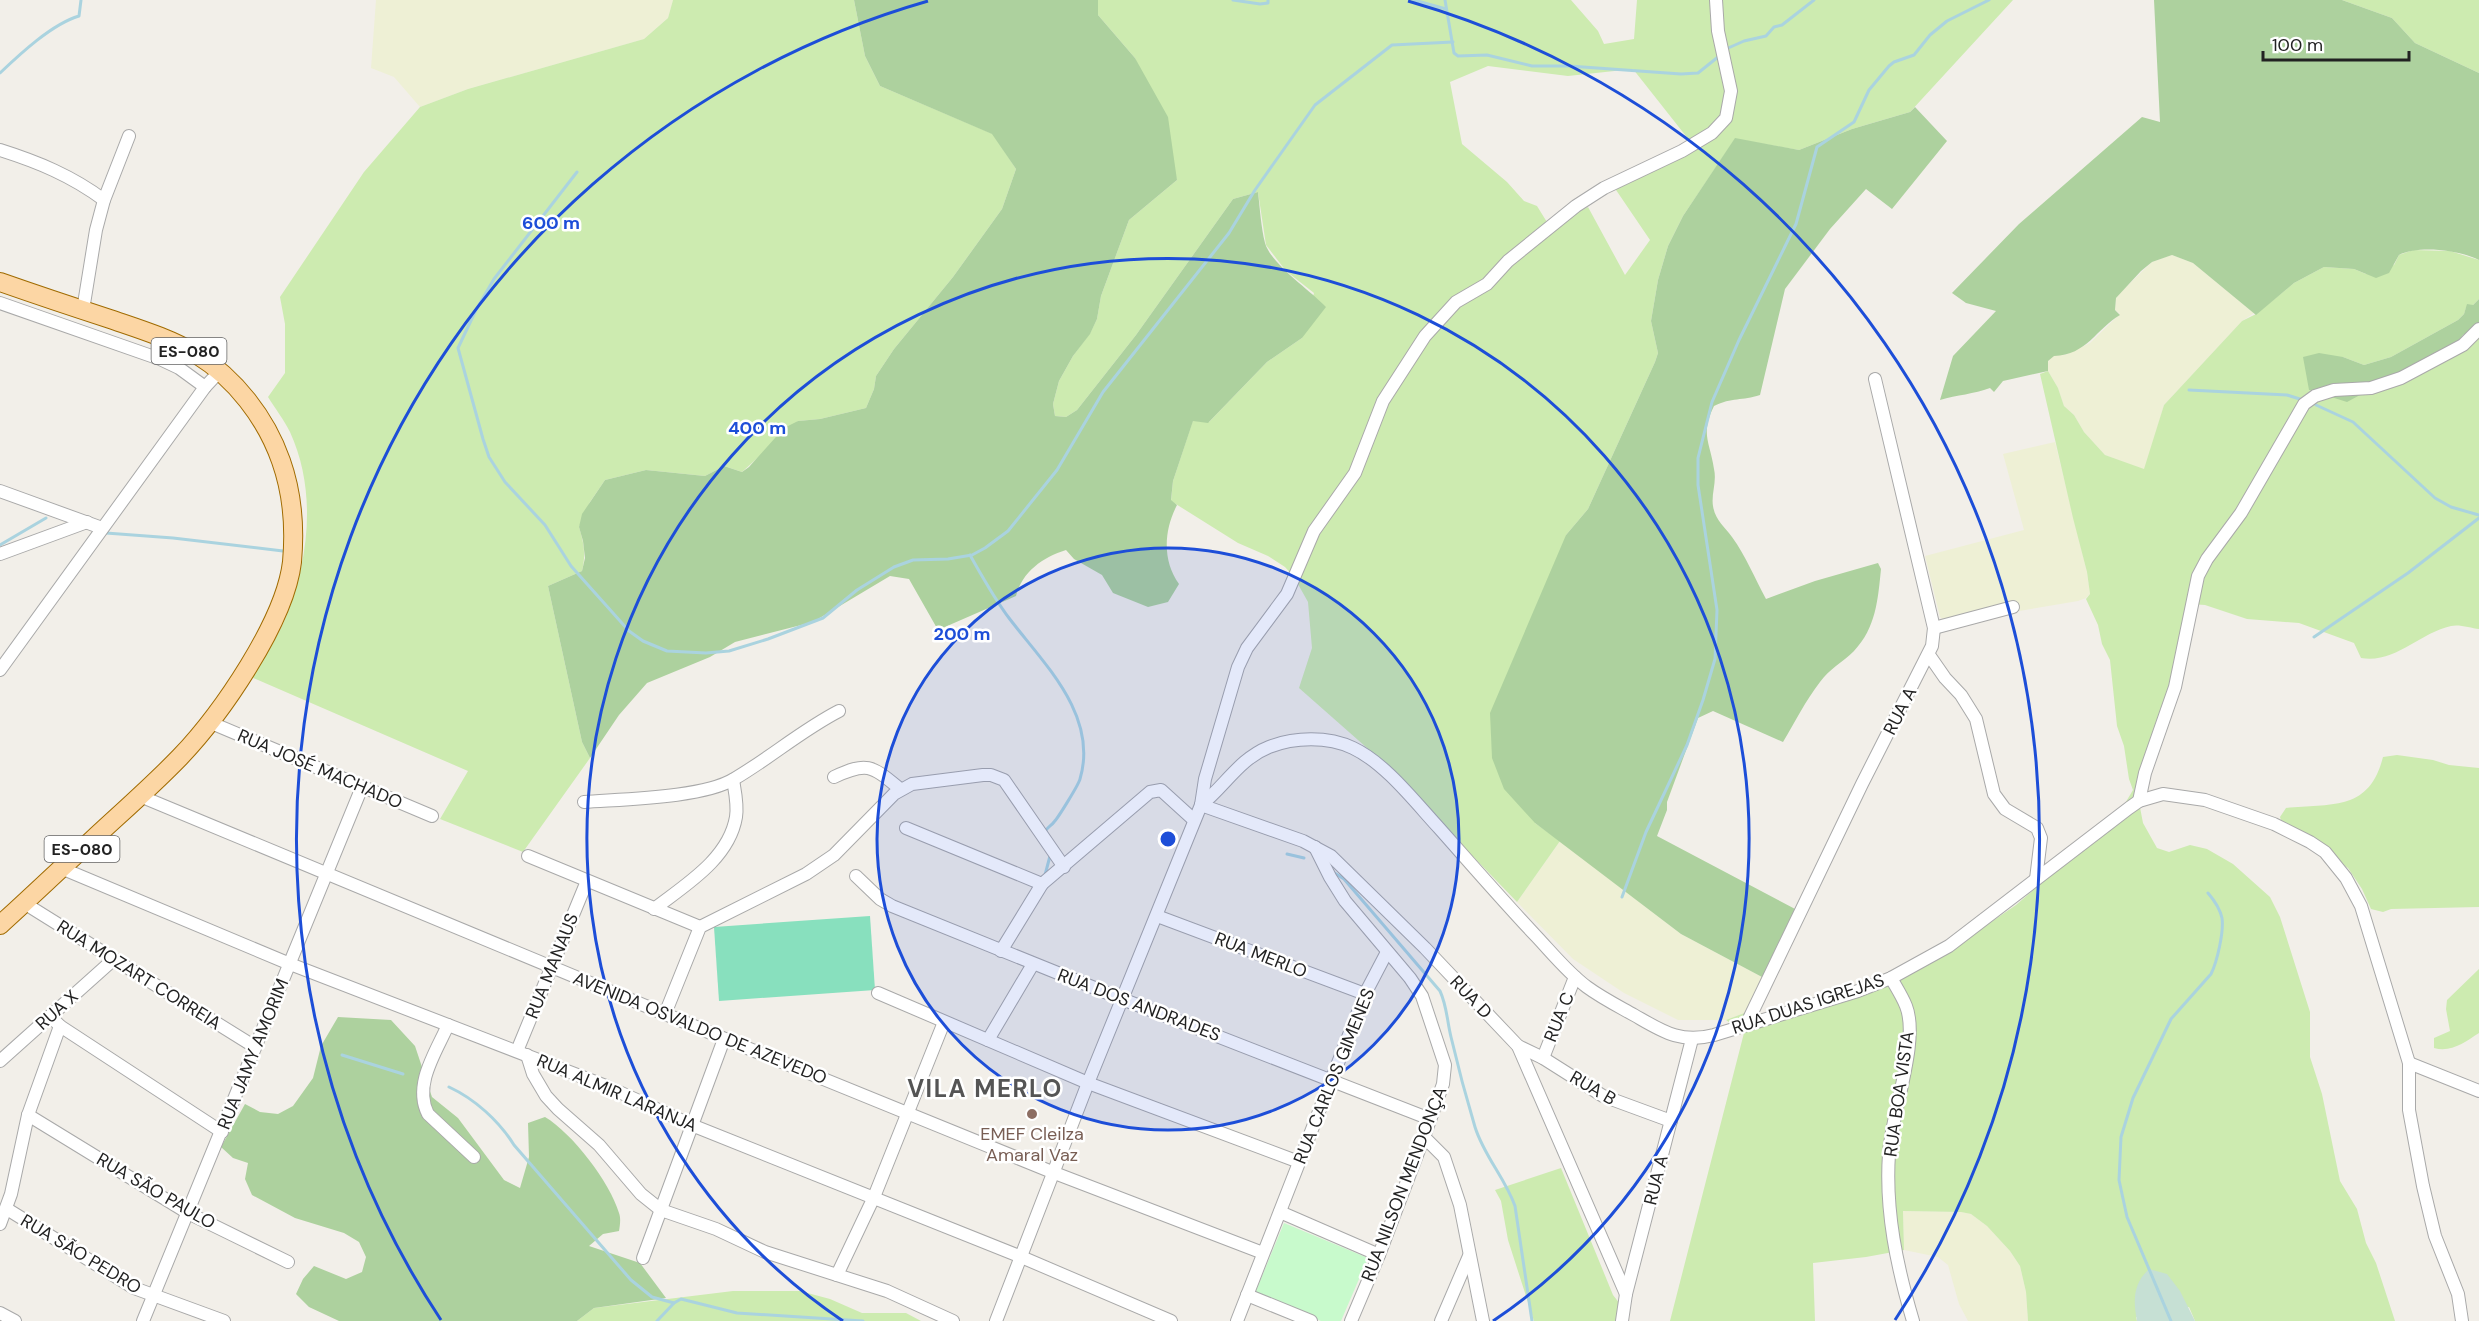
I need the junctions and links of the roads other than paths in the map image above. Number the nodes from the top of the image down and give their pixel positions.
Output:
1 (1716, 0) edge
2 (129, 136) dead end
3 (0, 150) edge
4 (104, 200) junction
5 (0, 282) edge
6 (30, 292) junction
7 (0, 303) edge
8 (83, 310) junction
9 (23, 311) junction
10 (2479, 328) edge
11 (220, 371) junction
12 (1875, 380) dead end
13 (205, 387) junction
14 (0, 491) edge
15 (87, 522) junction
16 (102, 528) junction
17 (0, 554) edge
18 (2013, 607) dead end
19 (1934, 628) junction
20 (1929, 655) junction
21 (0, 670) edge
22 (839, 711) dead end
23 (208, 722) junction
24 (834, 777) dead end
25 (733, 780) junction
26 (362, 787) junction
27 (900, 789) junction
28 (140, 796) junction
29 (2139, 801) junction
30 (584, 802) dead end
31 (1201, 805) junction
32 (432, 816) dead end
33 (1194, 820) junction
34 (906, 828) dead end
35 (1315, 847) junction
36 (528, 856) dead end
37 (61, 867) junction
38 (1064, 867) junction
39 (327, 874) junction
40 (856, 876) dead end
41 (2036, 879) junction
42 (586, 881) junction
43 (1042, 884) junction
44 (24, 903) junction
45 (654, 909) junction
46 (1157, 916) junction
47 (0, 925) edge
48 (700, 927) junction
49 (1001, 951) junction
50 (1387, 952) junction
51 (114, 959) junction
52 (290, 964) junction
53 (1034, 964) junction
54 (552, 968) junction
55 (1575, 977) junction
56 (1891, 978) junction
57 (878, 993) dead end
58 (1365, 994) junction
59 (1122, 999) junction
60 (665, 1014) junction
61 (50, 1016) junction
62 (944, 1022) junction
63 (1747, 1023) junction
64 (448, 1025) junction
65 (60, 1026) junction
66 (724, 1039) junction
67 (1692, 1039) junction
68 (988, 1040) junction
69 (1518, 1046) junction
70 (255, 1047) junction
71 (522, 1053) junction
72 (1543, 1058) junction
73 (0, 1061) edge
74 (2409, 1064) junction
75 (1331, 1079) junction
76 (1088, 1083) junction
77 (2479, 1091) edge
78 (906, 1112) junction
79 (28, 1115) junction
80 (1430, 1119) junction
81 (1671, 1121) junction
82 (694, 1126) junction
83 (222, 1132) junction
84 (1424, 1137) junction
85 (474, 1157) dead end
86 (1299, 1162) junction
87 (1052, 1172) junction
88 (874, 1197) junction
89 (7, 1209) junction
90 (661, 1210) junction
91 (1280, 1212) junction
92 (188, 1213) junction
93 (0, 1224) edge
94 (1263, 1253) junction
95 (1379, 1255) junction
96 (1019, 1256) junction
97 (1469, 1256) junction
98 (643, 1258) dead end
99 (288, 1262) dead end
100 (837, 1275) junction
101 (1626, 1294) junction
102 (1247, 1295) junction
103 (153, 1296) junction
104 (0, 1312) edge
105 (15, 1321) edge
106 (143, 1321) edge
107 (224, 1321) edge
108 (953, 1321) edge
109 (996, 1321) edge
110 (1171, 1321) edge
111 (1237, 1321) edge
112 (1311, 1321) edge
113 (1351, 1321) edge
114 (1441, 1321) edge
115 (1483, 1321) edge
116 (1622, 1321) edge
117 (1913, 1321) edge
118 (2462, 1321) edge

1 - 31 street
2 - 4 street
3 - 4 street
4 - 8 street
5 - 6 main road, ES-080
6 - 8 main road, ES-080
6 - 9 street
7 - 9 street
8 - 11 main road, ES-080
9 - 13 street
10 - 29 street
11 - 13 street
11 - 23 main road, ES-080
12 - 19 street, RUA A
13 - 16 street
14 - 15 street
15 - 16 street
15 - 17 street
16 - 21 street
18 - 19 street
19 - 20 street, RUA A
20 - 41 street
20 - 63 street, RUA A
22 - 25 street
23 - 26 street, RUA JOSÉ MACHADO
23 - 28 main road, ES-080
24 - 27 street
25 - 30 street
25 - 45 street
26 - 32 street, RUA JOSÉ MACHADO
26 - 39 street, RUA JAMY AMORIM
27 - 38 street
27 - 48 street
28 - 37 main road, ES-080
28 - 39 street, AVENIDA OSVALDO DE AZEVEDO
29 - 41 street, RUA DUAS IGREJAS
29 - 74 street, RUA DUAS IGREJAS
31 - 33 street
31 - 35 street, RUA D
31 - 55 street, RUA DUAS IGREJAS
33 - 38 street
33 - 46 street
34 - 43 street
35 - 50 street
35 - 69 street, RUA D
36 - 42 street
37 - 44 main road, ES-080
37 - 52 street, RUA ALMIR LARANJA
38 - 43 street
39 - 52 street, RUA JAMY AMORIM
39 - 54 street, AVENIDA OSVALDO DE AZEVEDO
40 - 49 street, RUA DOS ANDRADES
41 - 56 street, RUA DUAS IGREJAS
42 - 45 street
42 - 54 street, RUA MANAUS
43 - 49 street
44 - 47 main road, ES-080
44 - 51 street, RUA MOZART CORREIA
45 - 48 street
46 - 58 street, RUA MERLO
46 - 59 street
48 - 60 street
49 - 53 street, RUA DOS ANDRADES
50 - 58 street, RUA CARLOS GIMENES
50 - 80 street, RUA NILSON MENDONÇA
51 - 61 street, RUA X
51 - 70 street, RUA MOZART CORREIA
52 - 64 street, RUA ALMIR LARANJA
52 - 70 street, RUA JAMY AMORIM
53 - 59 street, RUA DOS ANDRADES
53 - 68 street
54 - 60 street, AVENIDA OSVALDO DE AZEVEDO
54 - 71 street, RUA MANAUS
55 - 67 street, RUA DUAS IGREJAS
55 - 72 street, RUA C
56 - 63 street, RUA DUAS IGREJAS
56 - 117 street, RUA BOA VISTA
57 - 62 street
58 - 75 street, RUA CARLOS GIMENES
59 - 75 street, RUA DOS ANDRADES
59 - 76 street
60 - 66 street, AVENIDA OSVALDO DE AZEVEDO
61 - 65 street
61 - 73 street, RUA X
62 - 68 street
62 - 78 street
63 - 67 street, RUA DUAS IGREJAS
64 - 71 street, RUA ALMIR LARANJA
64 - 85 street
65 - 79 street
65 - 83 street
66 - 78 street, AVENIDA OSVALDO DE AZEVEDO
66 - 82 street
67 - 81 street, RUA A
68 - 76 street
69 - 72 street, RUA B
69 - 101 street, RUA D
70 - 83 street, RUA JAMY AMORIM
71 - 82 street, RUA ALMIR LARANJA
71 - 90 street
72 - 81 street, RUA B
74 - 77 street
74 - 118 street, RUA DUAS IGREJAS
75 - 80 street, RUA DOS ANDRADES
75 - 86 street, RUA CARLOS GIMENES
76 - 86 street
76 - 87 street
78 - 87 street, AVENIDA OSVALDO DE AZEVEDO
78 - 88 street
79 - 89 street
79 - 92 street, RUA SÃO PAULO
80 - 84 street, RUA NILSON MENDONÇA
81 - 101 street, RUA A
82 - 88 street, RUA ALMIR LARANJA
82 - 90 street
83 - 92 street, RUA JAMY AMORIM
84 - 95 street, RUA NILSON MENDONÇA
84 - 97 street
86 - 91 street, RUA CARLOS GIMENES
87 - 94 street, AVENIDA OSVALDO DE AZEVEDO
87 - 96 street
88 - 96 street, RUA ALMIR LARANJA
88 - 100 street
89 - 93 street
89 - 103 street, RUA SÃO PEDRO
90 - 98 street
90 - 100 street
91 - 94 street, RUA CARLOS GIMENES
91 - 95 street
92 - 99 street, RUA SÃO PAULO
92 - 103 street, RUA JAMY AMORIM
94 - 102 street, RUA CARLOS GIMENES
95 - 113 street, RUA NILSON MENDONÇA
96 - 109 street
96 - 110 street, RUA ALMIR LARANJA
97 - 114 street
97 - 115 street
100 - 108 street
101 - 116 street, RUA A
102 - 111 street, RUA CARLOS GIMENES
102 - 112 street
103 - 106 street, RUA JAMY AMORIM
103 - 107 street, RUA SÃO PEDRO
104 - 105 street

